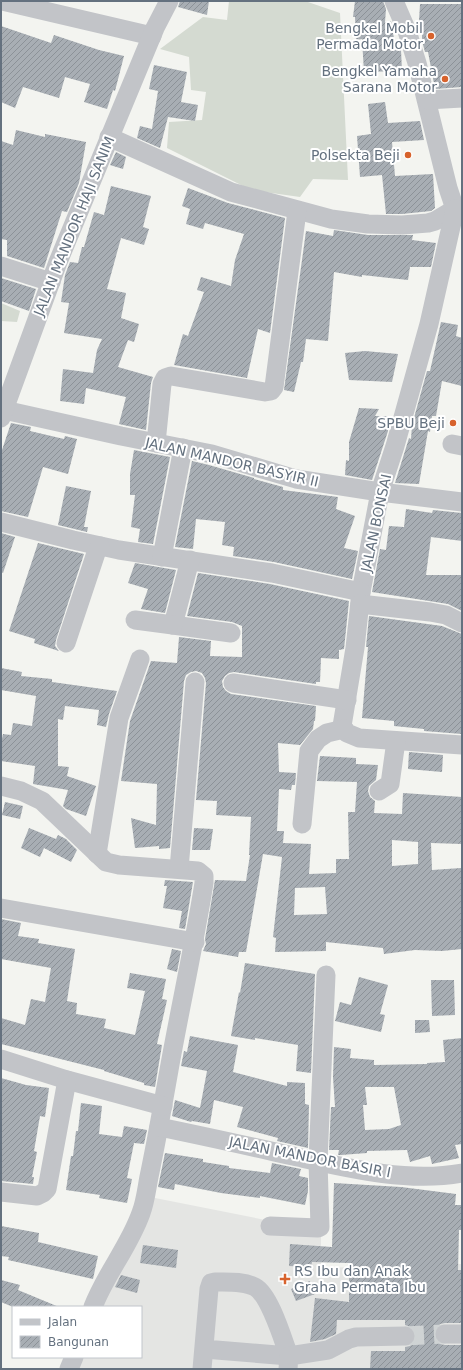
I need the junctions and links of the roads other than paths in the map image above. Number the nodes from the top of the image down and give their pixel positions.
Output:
1 (2, 1) edge
2 (169, 1) edge
3 (394, 1) edge
4 (152, 36) junction
5 (462, 98) edge
6 (427, 100) junction
7 (109, 137) junction
8 (297, 211) junction
9 (458, 211) edge
10 (1, 266) edge
11 (51, 282) junction
12 (4, 405) edge
13 (156, 443) junction
14 (183, 448) junction
15 (380, 492) junction
16 (462, 502) edge
17 (1, 522) edge
18 (100, 546) junction
19 (162, 557) junction
20 (190, 560) junction
21 (361, 598) junction
22 (135, 620) dead end
23 (462, 623) edge
24 (173, 625) junction
25 (231, 633) dead end
26 (66, 643) dead end
27 (140, 659) dead end
28 (195, 682) dead end
29 (233, 683) dead end
30 (347, 700) junction
31 (351, 733) junction
32 (396, 741) junction
33 (462, 745) edge
34 (1, 786) edge
35 (379, 791) dead end
36 (302, 824) dead end
37 (97, 854) junction
38 (179, 869) junction
39 (1, 908) edge
40 (195, 942) junction
41 (326, 975) dead end
42 (1, 1059) edge
43 (67, 1080) junction
44 (163, 1106) junction
45 (159, 1127) junction
46 (318, 1162) junction
47 (462, 1173) edge
48 (1, 1192) edge
49 (270, 1226) dead end
50 (93, 1306) edge
51 (405, 1336) tunnel mouth
52 (204, 1349) junction
53 (74, 1358) edge
54 (288, 1362) edge
55 (69, 1369) edge
56 (202, 1369) edge

1 - 4 street
2 - 4 street, JALAN MANDOR HAJI SANIM
3 - 6 street
4 - 7 street, JALAN MANDOR HAJI SANIM
5 - 6 street
6 - 9 street
7 - 8 street
7 - 11 street, JALAN MANDOR HAJI SANIM
8 - 9 street
8 - 13 street
9 - 15 street, JALAN BONSAI
10 - 11 street
11 - 12 street, JALAN MANDOR HAJI SANIM
12 - 13 street, JALAN MANDOR BASYIR II
13 - 14 street, JALAN MANDOR BASYIR II
14 - 15 street, JALAN MANDOR BASYIR II
14 - 19 street
15 - 16 street, JALAN MANDOR BASYIR II
15 - 21 street, JALAN BONSAI
17 - 18 street
18 - 19 street
18 - 26 street
19 - 20 street
20 - 21 street
20 - 24 street
21 - 23 street
21 - 30 street, JALAN BONSAI
22 - 24 street
24 - 25 street
27 - 37 street
28 - 38 street
29 - 30 street
30 - 31 street, JALAN BONSAI
31 - 32 street
31 - 36 street
32 - 33 street
32 - 35 street
34 - 37 street
37 - 38 street
38 - 40 street
39 - 40 street
40 - 44 street
41 - 46 street
42 - 43 street
43 - 44 street
43 - 48 street
44 - 45 street
45 - 46 street, JALAN MANDOR BASIR I
45 - 50 street
46 - 47 street, JALAN MANDOR BASIR I
46 - 49 street
51 - 54 street
52 - 54 street
52 - 54 street
52 - 56 street
53 - 55 street

